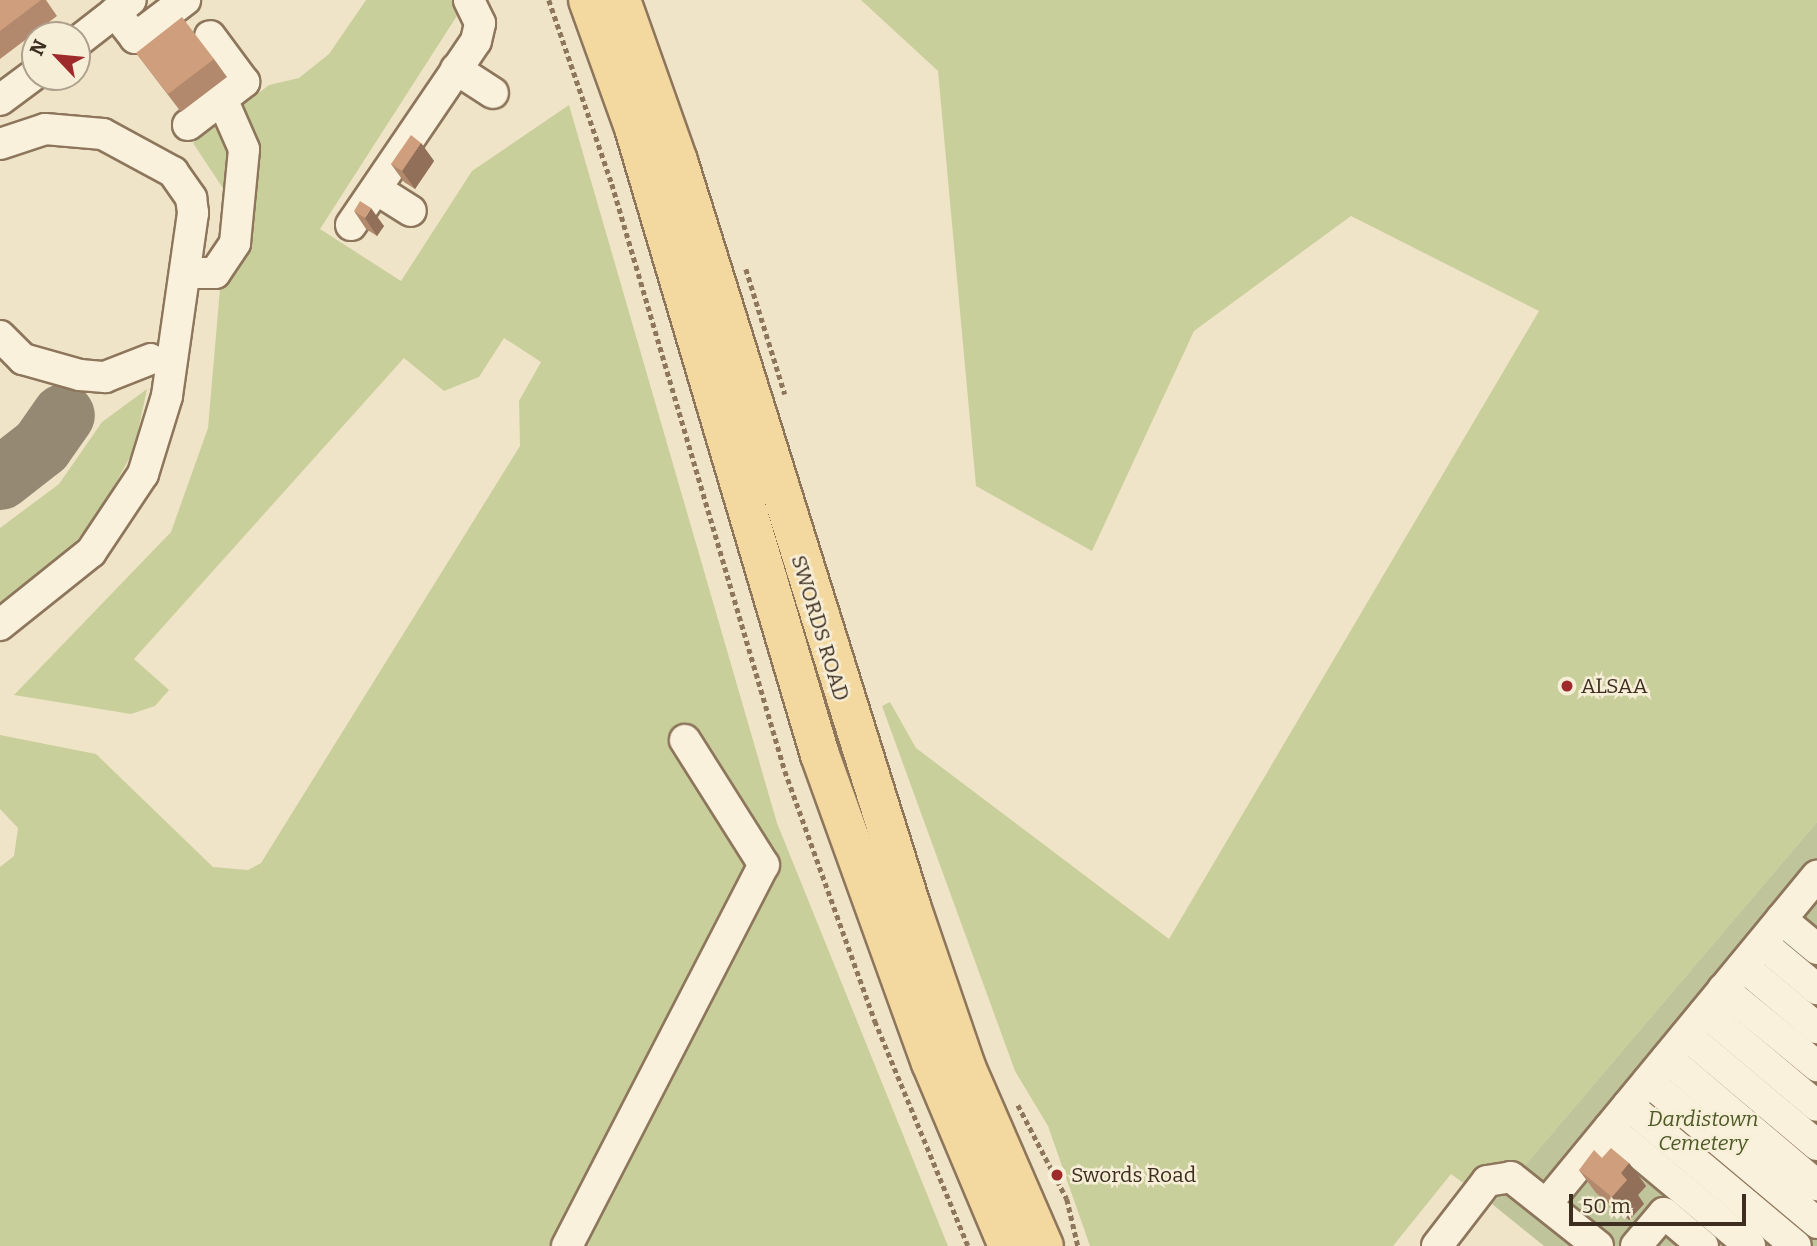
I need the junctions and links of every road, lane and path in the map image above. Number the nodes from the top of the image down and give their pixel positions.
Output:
1 (185, 0) edge
2 (469, 0) edge
3 (588, 0) edge
4 (627, 3) edge
5 (124, 6) edge
6 (91, 31) edge
7 (210, 36) dead end
8 (456, 69) junction
9 (21, 84) edge
10 (493, 93) dead end
11 (222, 99) junction
12 (0, 100) edge
13 (188, 125) dead end
14 (0, 144) edge
15 (376, 189) junction
16 (411, 211) dead end
17 (351, 225) dead end
18 (185, 273) junction
19 (0, 336) edge
20 (151, 359) dead end
21 (0, 625) edge
22 (685, 740) dead end
23 (1812, 894) edge
24 (1781, 919) junction
25 (1762, 943) junction
26 (1817, 949) edge
27 (1743, 966) junction
28 (1817, 989) edge
29 (1714, 1000) junction
30 (1817, 1028) edge
31 (1686, 1035) junction
32 (1817, 1066) edge
33 (1658, 1069) junction
34 (1628, 1105) junction
35 (1817, 1106) edge
36 (1609, 1128) junction
37 (1817, 1145) edge
38 (1817, 1185) edge
39 (1548, 1202) junction
40 (1817, 1223) edge
41 (1643, 1243) edge
42 (567, 1246) edge
43 (1008, 1246) edge
44 (1044, 1246) edge
45 (1437, 1246) edge
46 (1598, 1246) edge
47 (1703, 1246) edge
48 (1750, 1246) edge
49 (1796, 1246) edge

1 - 5 lane
2 - 8 lane
3 - 43 main road, SWORDS ROAD
4 - 44 main road, SWORDS ROAD
5 - 6 lane
7 - 11 lane
8 - 10 lane
8 - 15 lane
9 - 12 lane
11 - 13 lane
11 - 18 lane
14 - 18 lane
15 - 16 lane
15 - 17 lane
18 - 21 lane
19 - 20 lane
22 - 42 lane
23 - 24 lane
24 - 25 lane
24 - 26 lane
25 - 27 lane
25 - 28 lane
27 - 29 lane
27 - 30 lane
29 - 31 lane
29 - 32 lane
29 - 35 lane
31 - 33 lane
31 - 37 lane
33 - 34 lane
33 - 38 lane
33 - 40 lane
34 - 36 lane
34 - 49 lane
36 - 39 lane
36 - 48 lane
39 - 45 lane
39 - 46 lane
41 - 47 lane

